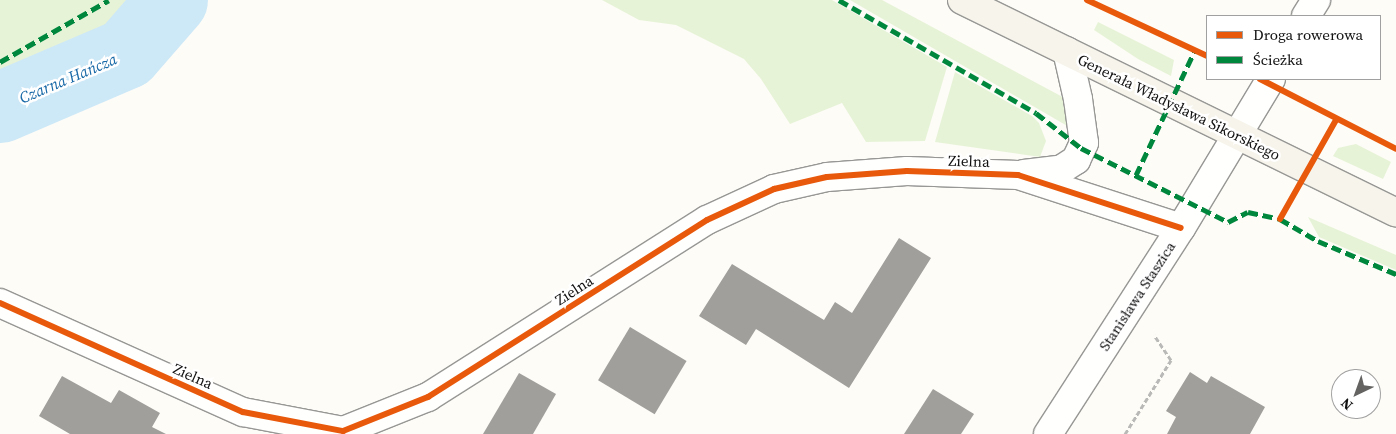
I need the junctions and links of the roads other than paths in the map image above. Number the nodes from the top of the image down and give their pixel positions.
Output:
1 (962, 0) edge
2 (1316, 0) edge
3 (1307, 15) edge
4 (1067, 51) junction
5 (1270, 80) edge
6 (1236, 136) junction
7 (1018, 175) junction
8 (1396, 214) edge
9 (1181, 228) junction
10 (0, 303) edge
11 (1048, 434) edge

1 - 4 main road, Generała Władysława Sikorskiego
2 - 3 street
4 - 6 main road, Generała Władysława Sikorskiego
4 - 7 street
5 - 6 street, Stanisława Staszica
6 - 8 main road, Generała Władysława Sikorskiego
6 - 9 street, Stanisława Staszica
7 - 9 street, Zielna
7 - 10 street, Zielna
9 - 11 street, Stanisława Staszica

